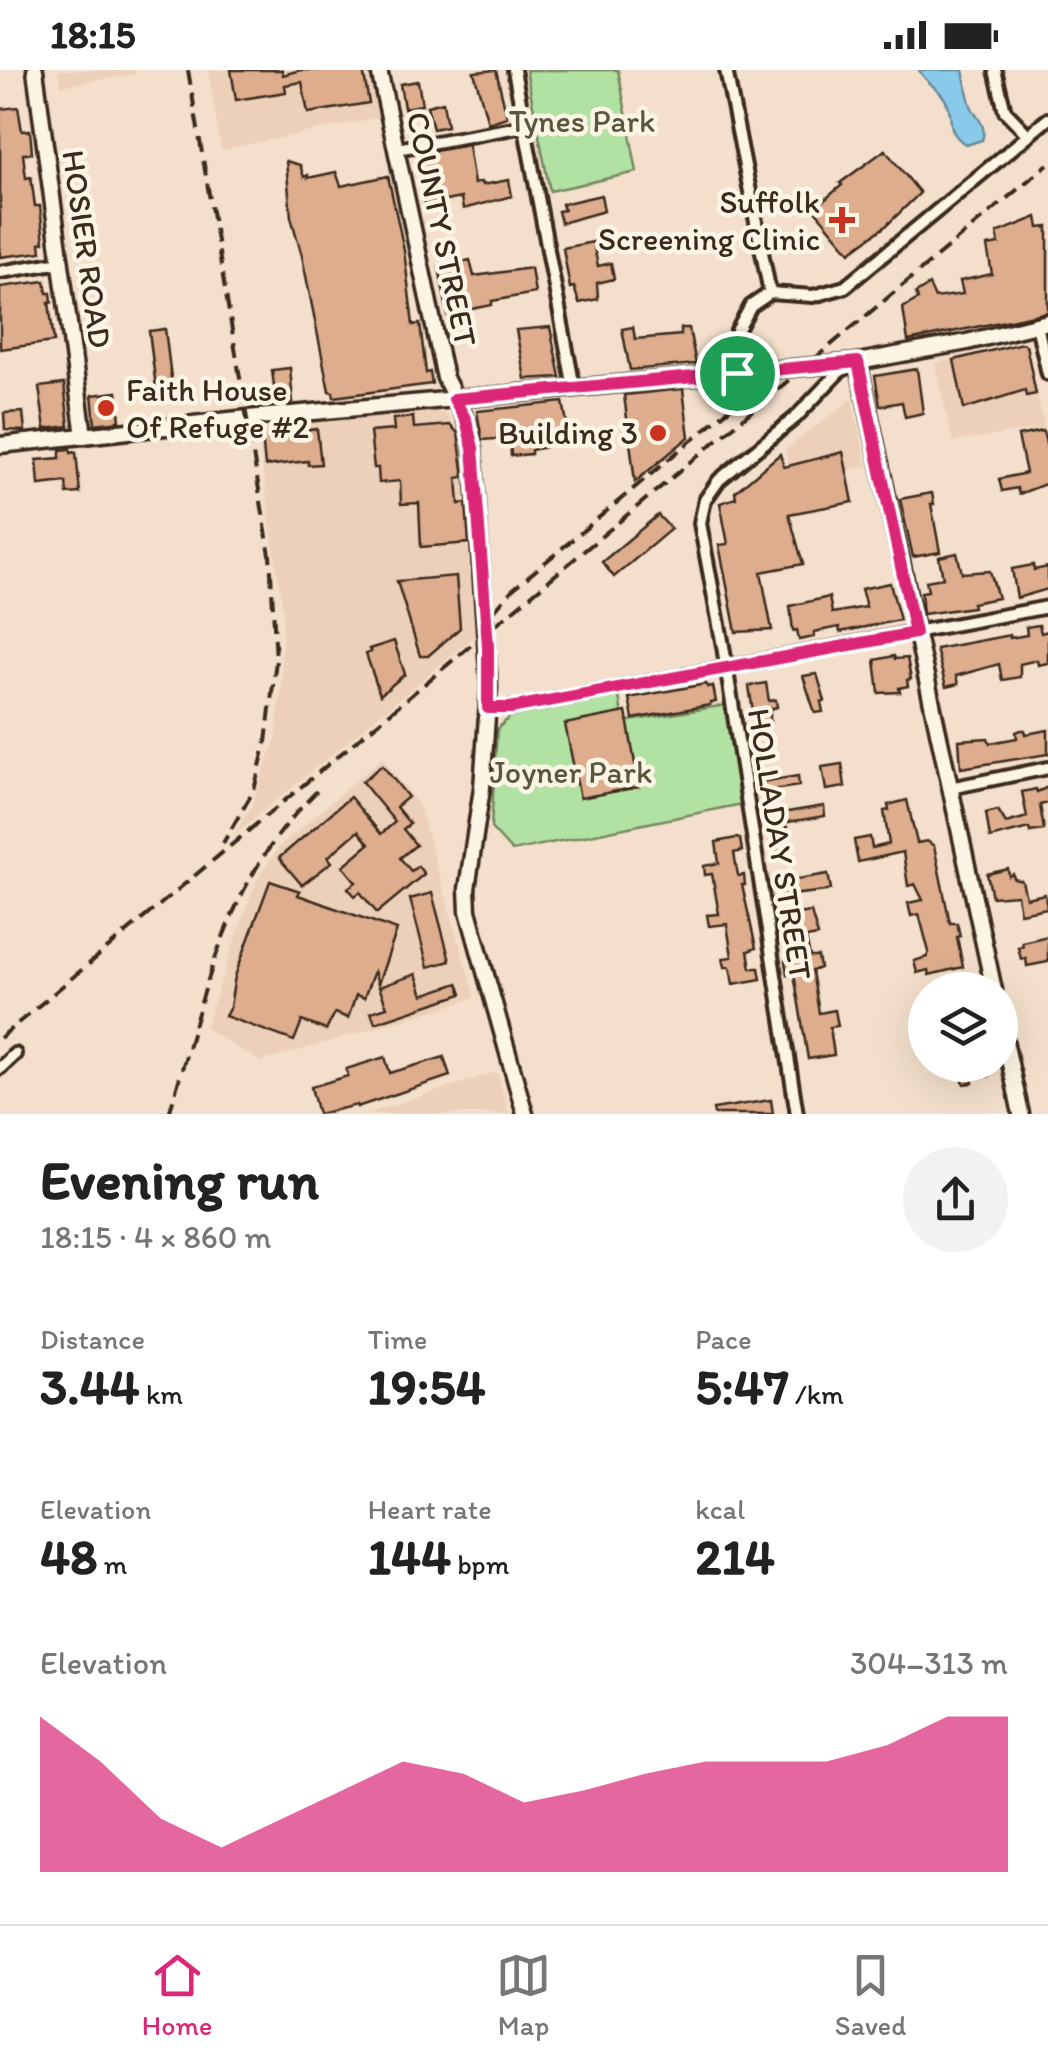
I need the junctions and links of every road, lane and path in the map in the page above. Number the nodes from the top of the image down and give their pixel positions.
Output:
1 (36, 70) edge
2 (380, 70) edge
3 (514, 70) edge
4 (726, 70) edge
5 (995, 70) edge
6 (1048, 119) edge
7 (524, 126) junction
8 (1028, 135) junction
9 (397, 148) junction
10 (61, 262) junction
11 (0, 272) edge
12 (770, 294) junction
13 (1042, 323) edge
14 (858, 362) junction
15 (737, 373) junction
16 (1048, 374) edge
17 (574, 388) junction
18 (454, 399) junction
19 (84, 436) junction
20 (0, 445) edge
21 (1048, 606) edge
22 (915, 633) junction
23 (726, 667) junction
24 (488, 708) junction
25 (1048, 768) edge
26 (950, 788) junction
27 (990, 972) edge
28 (16, 1054) dead end
29 (0, 1068) edge
30 (1014, 1082) edge
31 (526, 1114) edge
32 (797, 1114) edge
33 (1021, 1114) edge

1 - 10 main road, HOSIER ROAD
2 - 9 main road, COUNTY STREET
3 - 7 street
4 - 12 street
5 - 8 street
6 - 8 street
7 - 9 street
7 - 17 street
8 - 12 street
9 - 18 main road, COUNTY STREET
10 - 11 street
10 - 19 main road, HOSIER ROAD
12 - 15 street
13 - 14 main road
13 - 16 street
14 - 15 main road
14 - 22 main road
14 - 23 street, HOLLADAY STREET
15 - 17 main road
17 - 18 main road
18 - 19 main road
18 - 24 main road, COUNTY STREET
19 - 20 main road
21 - 22 street
22 - 23 street
22 - 26 main road
23 - 24 street
23 - 32 street, HOLLADAY STREET
24 - 31 main road, COUNTY STREET
25 - 26 street
26 - 27 main road
28 - 29 street
30 - 33 main road

